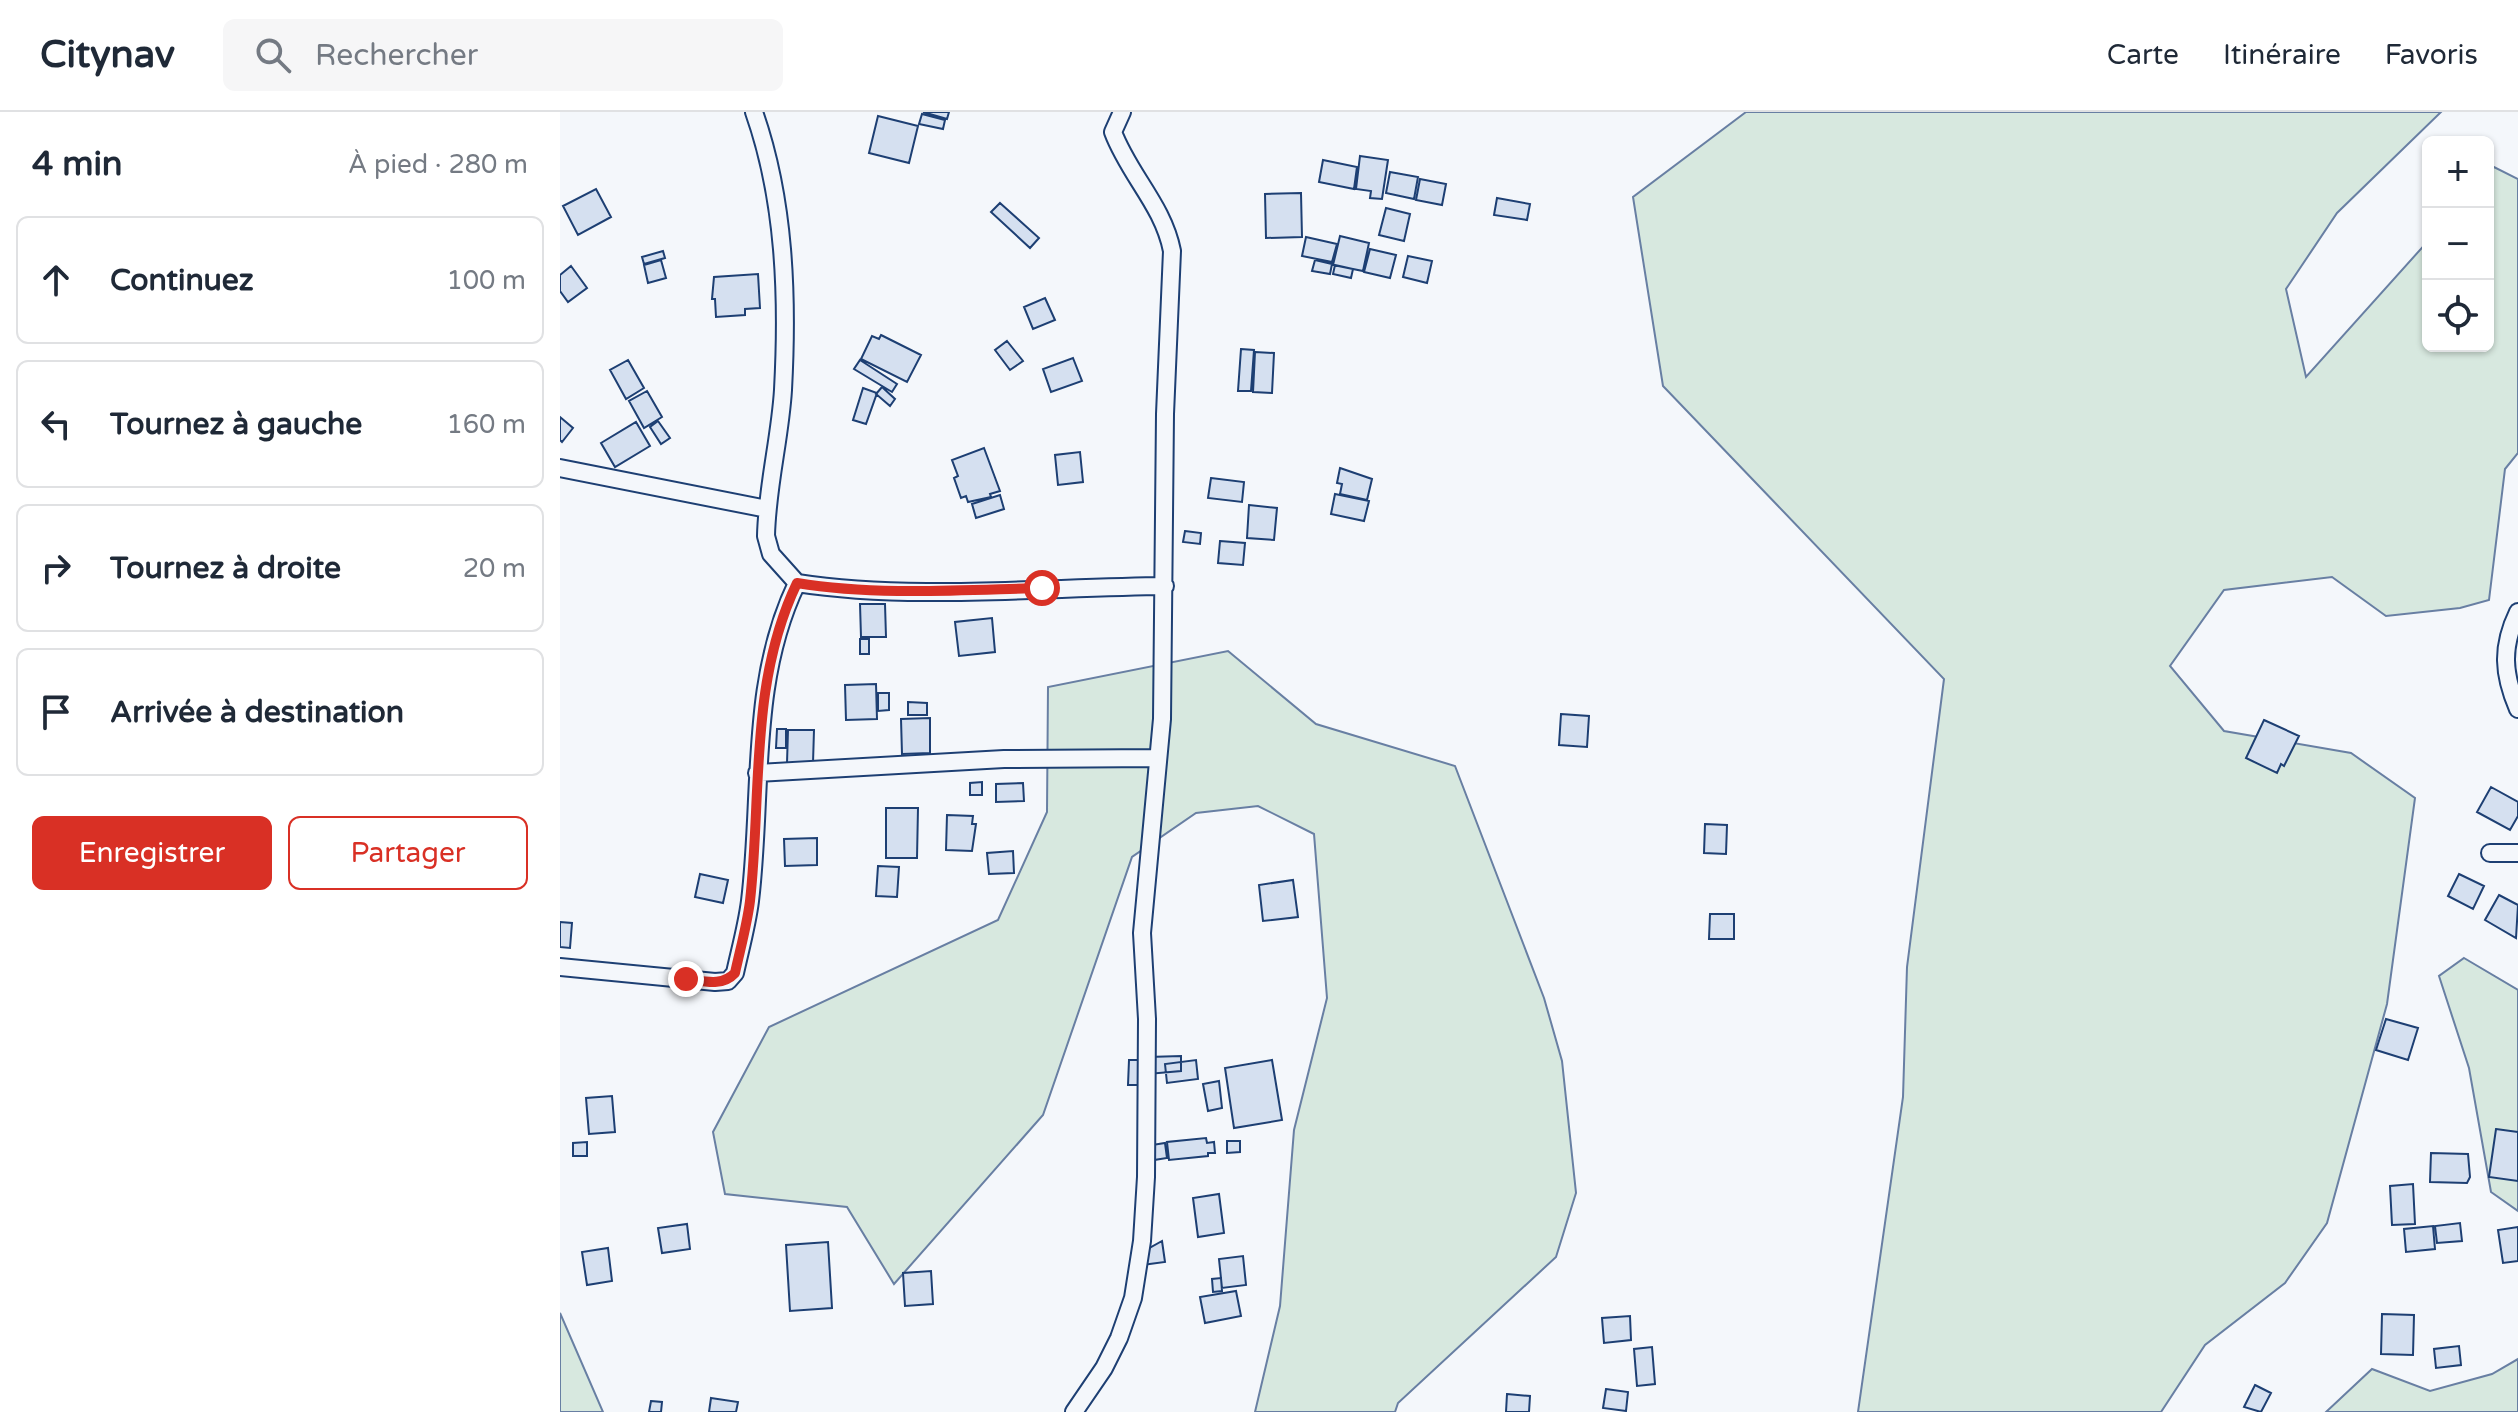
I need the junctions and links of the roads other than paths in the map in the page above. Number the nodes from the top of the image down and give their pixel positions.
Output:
1 (754, 112) edge
2 (1120, 113) edge
3 (560, 468) edge
4 (767, 509) junction
5 (797, 583) junction
6 (1165, 586) junction
7 (2518, 612) edge
8 (2518, 709) edge
9 (1157, 758) junction
10 (757, 773) junction
11 (2490, 853) dead end
12 (2518, 853) edge
13 (560, 967) edge
14 (1074, 1412) edge

1 - 4 street
2 - 6 street
3 - 4 street
4 - 5 street
5 - 6 street
5 - 10 street
6 - 9 street
7 - 8 street
9 - 10 street
9 - 14 street
10 - 13 street
11 - 12 street

